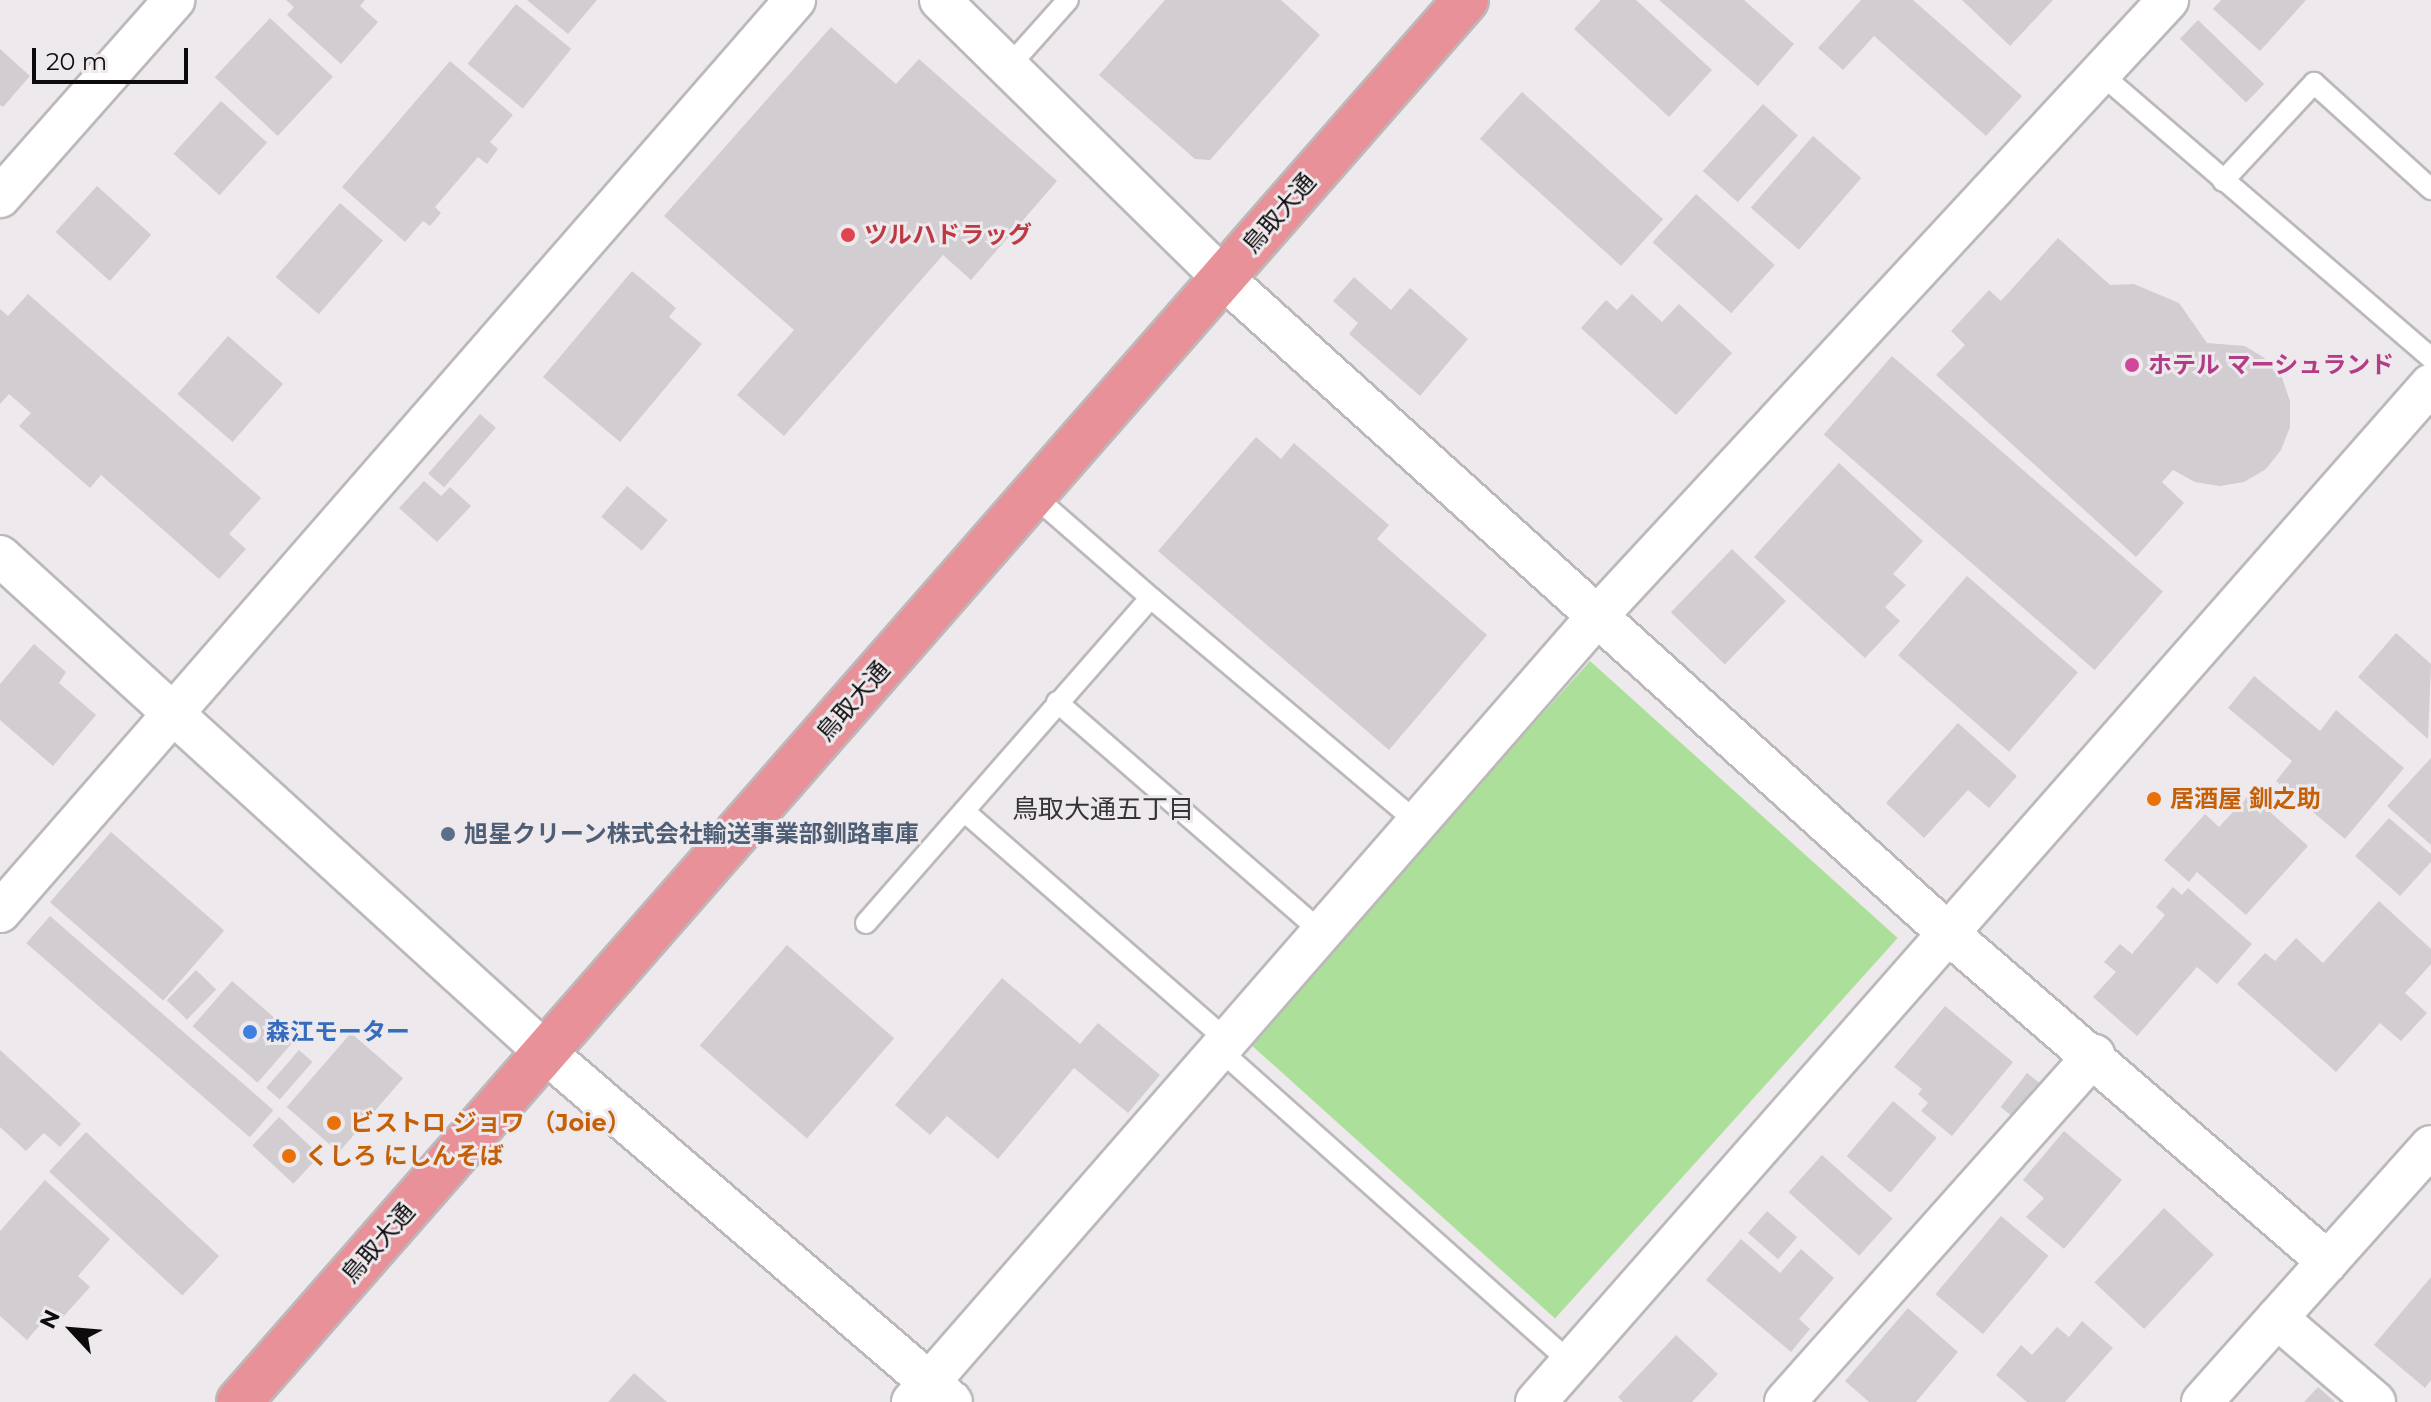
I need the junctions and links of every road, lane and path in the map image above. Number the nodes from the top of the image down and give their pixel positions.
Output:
1 (795, 0) edge
2 (940, 0) edge
3 (1068, 0) edge
4 (1466, 0) edge
5 (2168, 0) edge
6 (157, 6) edge
7 (1010, 65) junction
8 (2101, 74) junction
9 (2223, 181) junction
10 (2431, 189) edge
11 (0, 197) edge
12 (1223, 278) junction
13 (2431, 358) edge
14 (2431, 384) edge
15 (1033, 495) junction
16 (0, 556) edge
17 (1151, 598) junction
18 (1600, 613) junction
19 (1057, 702) junction
20 (174, 713) junction
21 (964, 811) junction
22 (1418, 823) junction
23 (0, 912) edge
24 (866, 923) dead end
25 (1323, 933) junction
26 (1949, 934) junction
27 (1225, 1046) junction
28 (546, 1053) junction
29 (2094, 1055) junction
30 (2431, 1146) edge
31 (2328, 1262) junction
32 (2277, 1318) junction
33 (1571, 1363) junction
34 (931, 1395) edge
35 (239, 1402) edge
36 (1536, 1402) edge
37 (1785, 1402) edge
38 (2202, 1402) edge
39 (2375, 1402) edge

1 - 20 street
2 - 7 street
3 - 7 lane
4 - 12 highway, 鳥取大通
5 - 8 street
6 - 11 street
7 - 12 street
8 - 9 lane
8 - 18 street
9 - 10 lane
9 - 13 lane
12 - 15 highway, 鳥取大通
12 - 18 street
14 - 26 street
15 - 17 lane
15 - 28 highway, 鳥取大通
16 - 20 street
17 - 19 lane
17 - 22 lane
18 - 22 street
18 - 26 street
19 - 21 lane
19 - 25 lane
20 - 23 street
20 - 28 street
21 - 24 lane
21 - 27 lane
22 - 25 street
25 - 27 street
26 - 29 street
26 - 33 street
27 - 33 lane
27 - 34 street
28 - 34 street
28 - 35 highway, 鳥取大通
29 - 31 street
29 - 37 street
30 - 31 street
31 - 32 street
32 - 38 street
32 - 39 street
33 - 36 street

